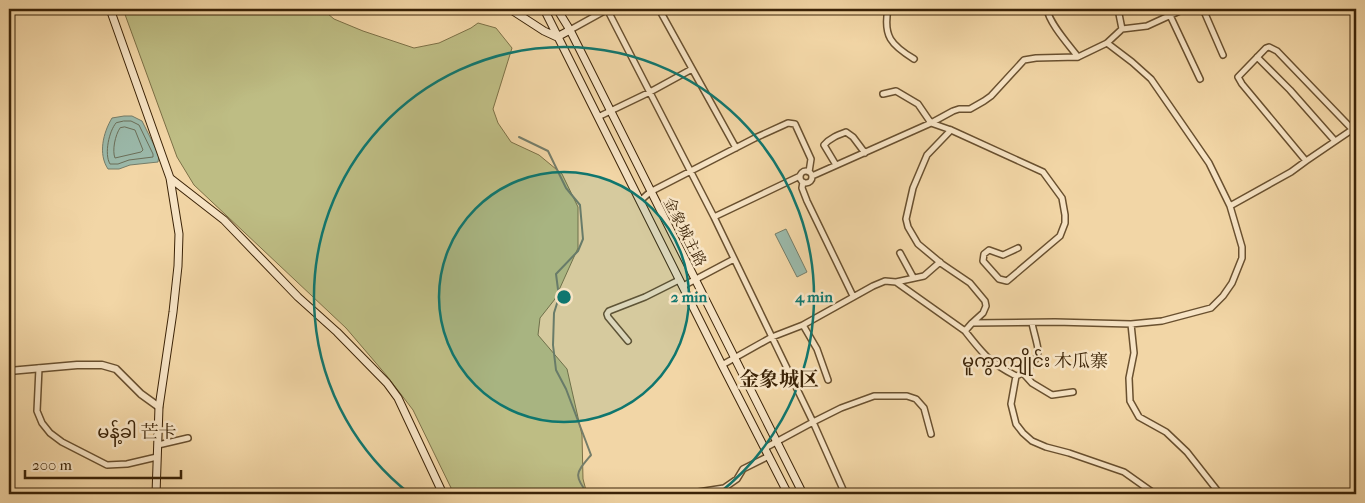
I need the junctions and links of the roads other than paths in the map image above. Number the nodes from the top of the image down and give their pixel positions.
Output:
1 (110, 9) edge
2 (510, 9) edge
3 (544, 9) edge
4 (556, 9) edge
5 (608, 9) edge
6 (659, 9) edge
7 (888, 9) edge
8 (1047, 9) edge
9 (1118, 9) edge
10 (1167, 9) edge
11 (1184, 9) edge
12 (1203, 9) edge
13 (1170, 15) junction
14 (1122, 29) junction
15 (570, 30) junction
16 (557, 37) junction
17 (1107, 44) junction
18 (1223, 55) dead end
19 (1078, 57) junction
20 (1257, 57) junction
21 (914, 59) dead end
22 (692, 70) junction
23 (1200, 79) dead end
24 (650, 92) junction
25 (883, 94) dead end
26 (610, 111) junction
27 (598, 116) junction
28 (931, 123) junction
29 (1355, 128) edge
30 (951, 130) junction
31 (1335, 141) junction
32 (736, 148) junction
33 (865, 152) junction
34 (1306, 161) junction
35 (836, 165) junction
36 (691, 171) junction
37 (811, 174) junction
38 (170, 178) junction
39 (801, 179) junction
40 (650, 192) junction
41 (640, 201) junction
42 (1230, 206) junction
43 (714, 217) junction
44 (1018, 248) dead end
45 (900, 254) dead end
46 (734, 259) junction
47 (940, 262) junction
48 (913, 277) junction
49 (694, 280) junction
50 (896, 282) junction
51 (681, 283) junction
52 (853, 296) junction
53 (972, 323) junction
54 (803, 324) junction
55 (1032, 324) junction
56 (1132, 324) junction
57 (965, 331) junction
58 (772, 337) junction
59 (628, 341) dead end
60 (734, 358) junction
61 (722, 365) junction
62 (39, 368) junction
63 (9, 370) edge
64 (1023, 373) junction
65 (1016, 376) junction
66 (828, 380) dead end
67 (1073, 392) dead end
68 (159, 407) junction
69 (813, 422) junction
70 (931, 434) dead end
71 (188, 438) dead end
72 (778, 441) junction
73 (158, 446) junction
74 (765, 448) junction
75 (770, 456) junction
76 (157, 457) junction
77 (698, 492) dead end
78 (156, 494) edge
79 (443, 494) edge
80 (788, 494) edge
81 (803, 494) edge
82 (845, 494) edge
83 (1155, 494) edge
84 (1220, 494) edge

1 - 38 main road
2 - 16 main road
3 - 16 main road, 金象城主路
4 - 15 main road, 金象城主路
5 - 15 street
5 - 24 street
6 - 22 street
7 - 21 street
8 - 19 street
9 - 14 street
10 - 13 street
11 - 13 street
12 - 18 street
13 - 14 street
13 - 23 street
14 - 17 street
15 - 16 main road
15 - 26 main road, 金象城主路
16 - 27 main road, 金象城主路
17 - 19 street
17 - 42 street
19 - 28 street
20 - 29 street
20 - 31 street
20 - 34 street
22 - 24 street
22 - 32 street
24 - 26 street
24 - 36 street
25 - 28 street
26 - 27 street
26 - 40 main road, 金象城主路
27 - 41 main road, 金象城主路
28 - 30 street
28 - 33 street
29 - 31 street
30 - 44 street
30 - 47 street
31 - 34 street
32 - 36 street
32 - 37 street
33 - 35 street
33 - 35 street
34 - 42 street
35 - 37 street
36 - 40 street
36 - 43 street
37 - 39 street
37 - 39 street
38 - 68 main road
38 - 79 main road
39 - 43 street
39 - 52 street
40 - 41 street
40 - 49 main road, 金象城主路
41 - 51 main road, 金象城主路
42 - 56 street
43 - 46 street
45 - 48 street
46 - 49 street
46 - 58 street
47 - 48 street
47 - 53 street
48 - 50 street
49 - 51 street
49 - 60 main road, 金象城主路
50 - 52 street
50 - 57 street
51 - 59 street
51 - 61 main road, 金象城主路
52 - 54 street
53 - 55 street
53 - 57 street
54 - 58 street
54 - 66 street
55 - 56 street
55 - 64 street
56 - 84 street
57 - 65 street
58 - 60 street
58 - 69 street
60 - 61 street
60 - 72 main road, 金象城主路
61 - 74 main road, 金象城主路
62 - 63 street
62 - 68 street
62 - 76 street
64 - 65 street
64 - 67 street
65 - 83 street
68 - 73 main road
69 - 70 street
69 - 72 street
69 - 82 street
71 - 73 street
72 - 74 street
72 - 81 main road, 金象城主路
73 - 76 main road
74 - 75 main road, 金象城主路
75 - 77 street
75 - 80 main road, 金象城主路
76 - 78 main road

